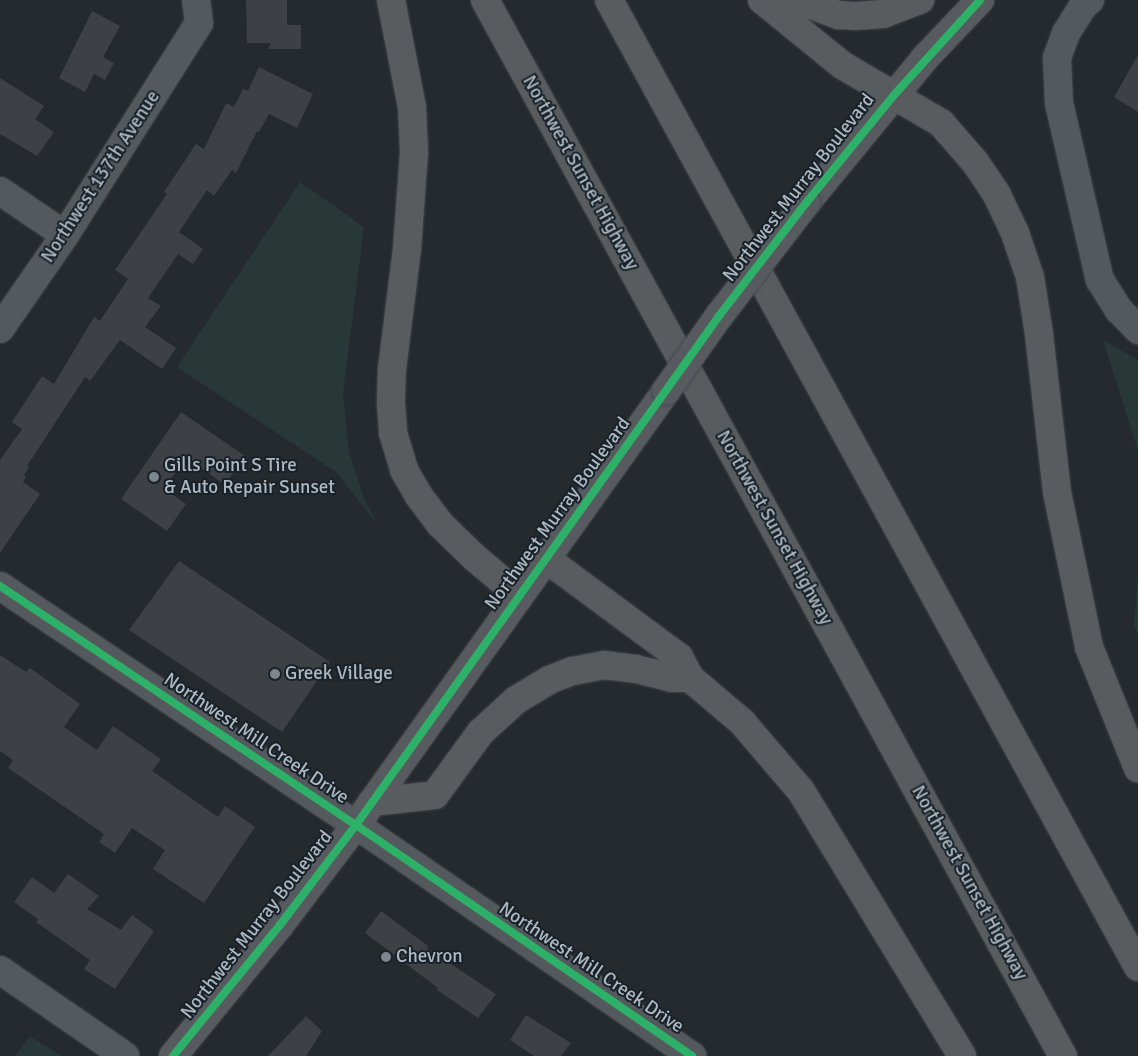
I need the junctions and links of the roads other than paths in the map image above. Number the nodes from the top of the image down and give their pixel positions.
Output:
1 (391, 0) edge
2 (485, 0) edge
3 (609, 0) edge
4 (762, 0) edge
5 (798, 0) edge
6 (920, 0) edge
7 (980, 0) edge
8 (1090, 0) edge
9 (197, 12) edge
10 (894, 95) junction
11 (0, 191) edge
12 (65, 235) junction
13 (0, 329) edge
14 (1138, 330) edge
15 (545, 558) junction
16 (0, 586) edge
17 (519, 596) junction
18 (690, 678) junction
19 (1138, 768) edge
20 (372, 802) junction
21 (356, 825) junction
22 (1138, 967) edge
23 (0, 970) edge
24 (125, 1056) edge
25 (173, 1056) edge
26 (692, 1056) edge
27 (962, 1056) edge
28 (1063, 1056) edge

1 - 17 highway
2 - 28 highway, Northwest Sunset Highway
3 - 22 highway
4 - 10 highway
5 - 6 highway
7 - 10 main road, Northwest Murray Boulevard
8 - 14 street
9 - 12 street, Northwest 137th Avenue
10 - 15 main road, Northwest Murray Boulevard, bridge
10 - 19 highway
11 - 12 street
12 - 13 street, Northwest 137th Avenue
15 - 17 main road, Northwest Murray Boulevard
15 - 18 highway
16 - 21 street, Northwest Mill Creek Drive
17 - 20 main road, Northwest Murray Boulevard
18 - 20 highway
18 - 27 highway
20 - 21 main road, Northwest Murray Boulevard
21 - 25 main road, Northwest Murray Boulevard
21 - 26 street, Northwest Mill Creek Drive
23 - 24 street

